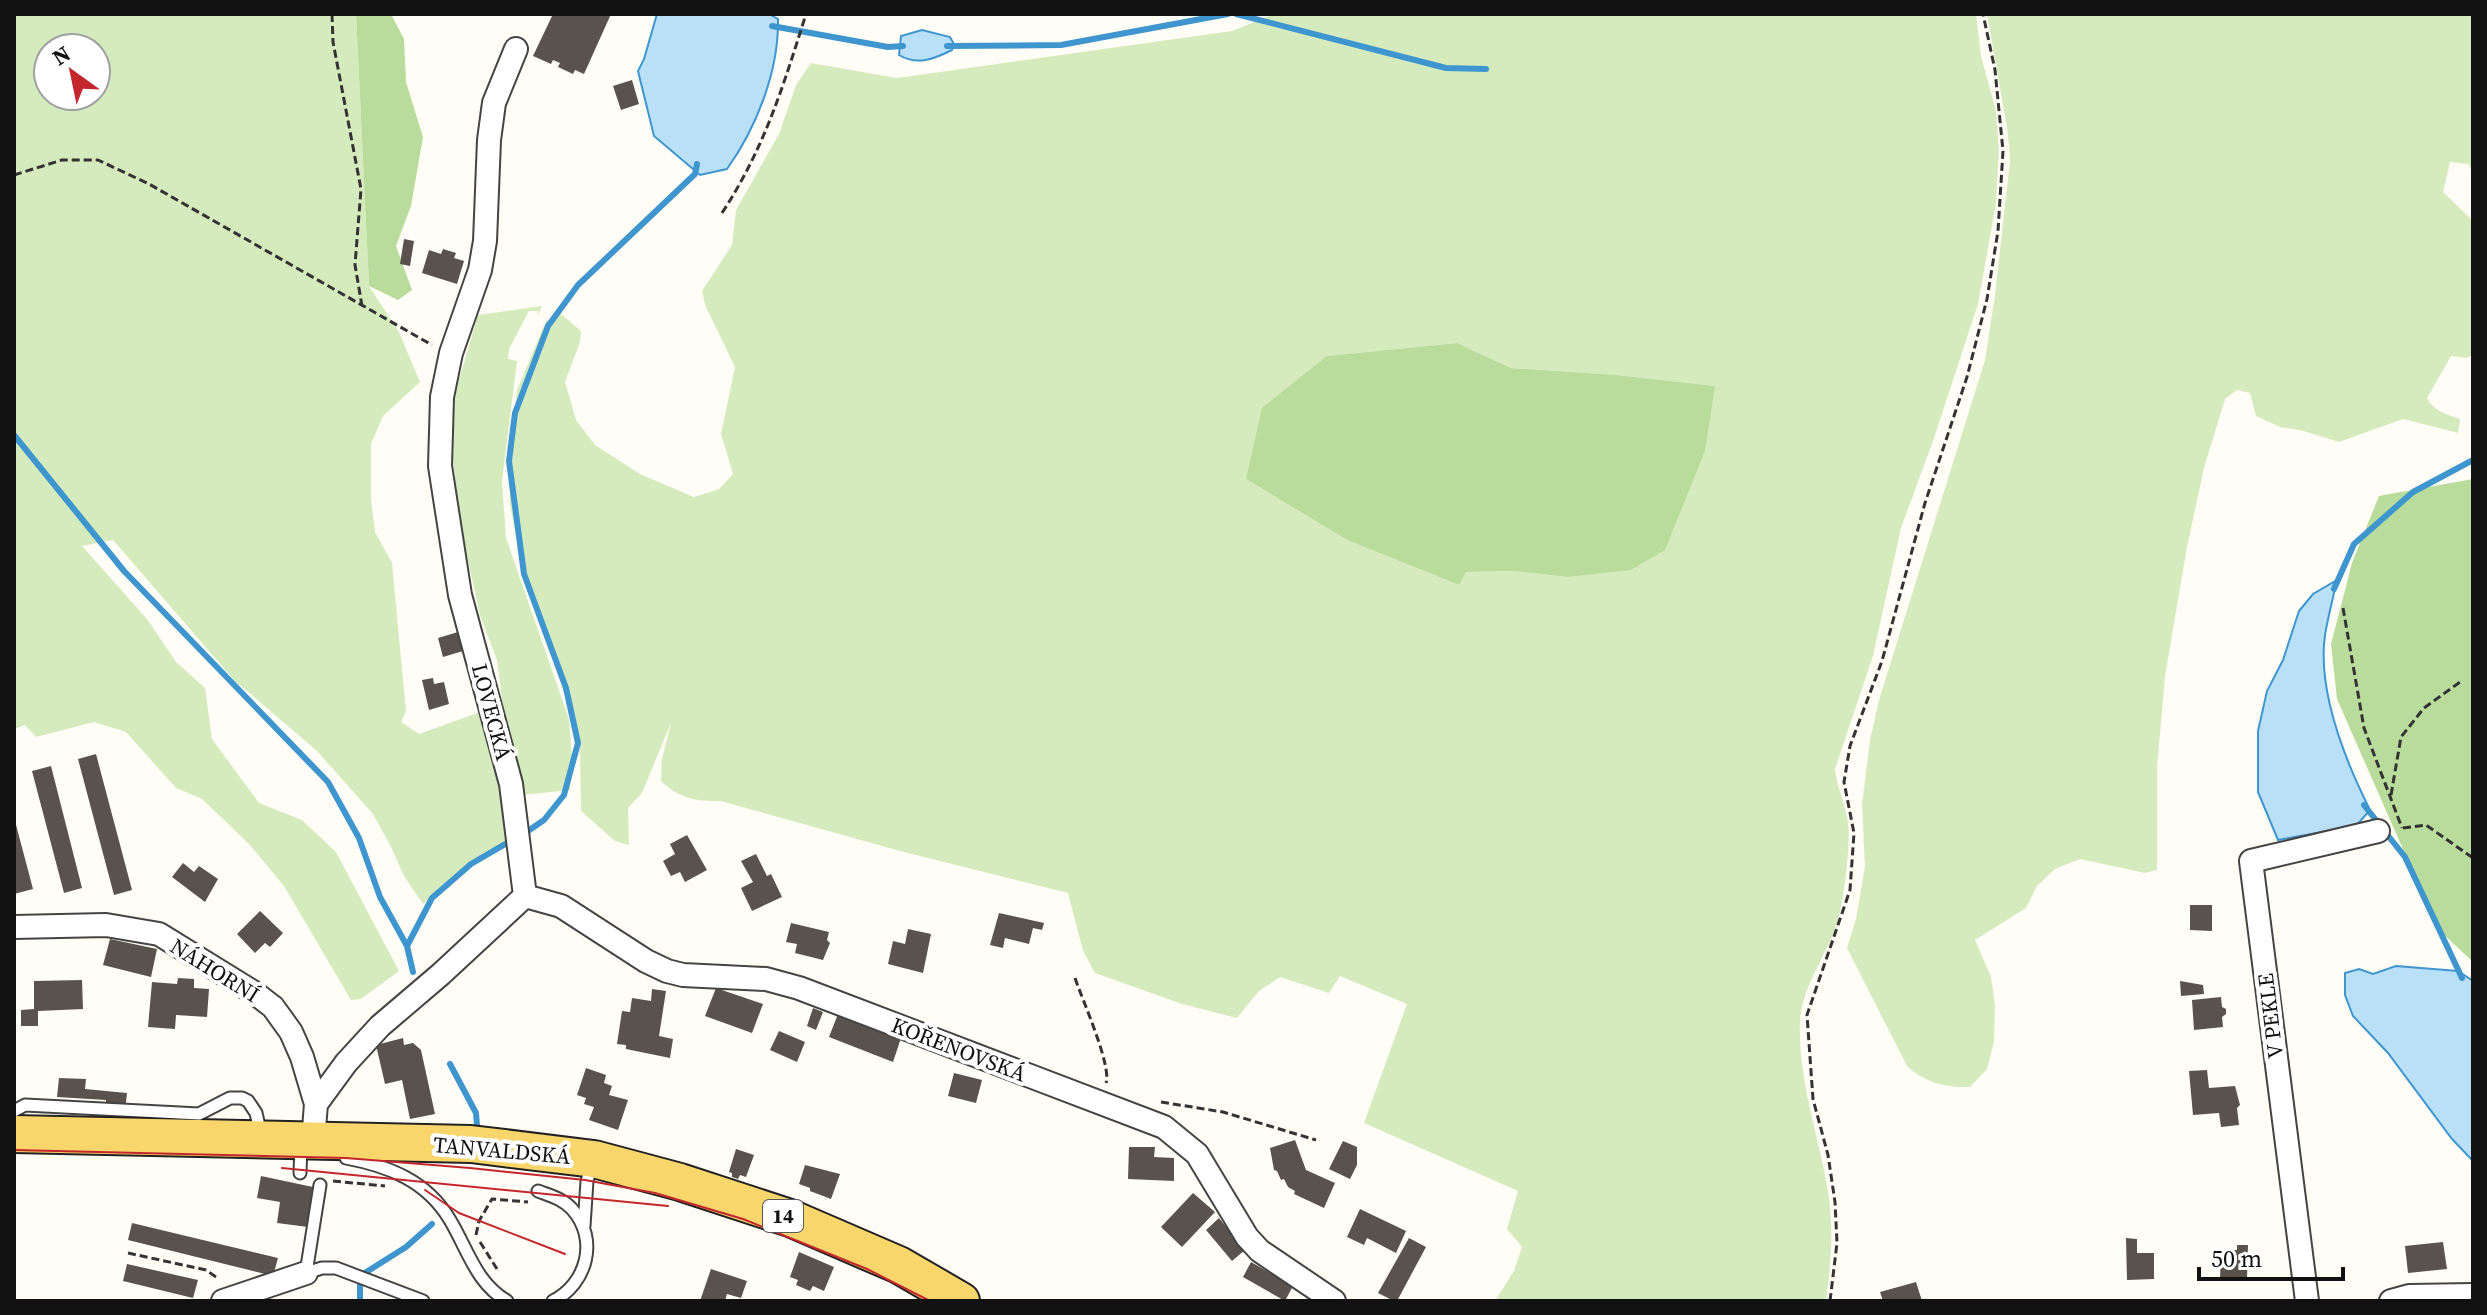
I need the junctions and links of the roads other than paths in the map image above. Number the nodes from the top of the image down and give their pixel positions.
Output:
1 (516, 49) dead end
2 (2378, 831) road end
3 (525, 896) junction
4 (14, 927) edge
5 (316, 1104) junction
6 (14, 1111) edge
7 (14, 1134) edge
8 (262, 1140) junction
9 (322, 1151) junction
10 (594, 1159) junction
11 (320, 1182) road end
12 (539, 1197) road end
13 (584, 1231) junction
14 (306, 1273) junction
15 (2473, 1295) edge
16 (229, 1299) edge
17 (423, 1301) edge
18 (507, 1301) edge
19 (553, 1301) edge
20 (961, 1301) edge
21 (1334, 1301) edge
22 (2307, 1301) edge
23 (2391, 1301) edge

1 - 3 street, LOVECKÁ
2 - 22 street, V PEKLE
3 - 5 street
3 - 21 street, KOŘENOVSKÁ
4 - 5 street, NÁHORNÍ
5 - 9 street, NÁHORNÍ
6 - 8 lane
7 - 8 main road, TANVALDSKÁ / 14
8 - 9 main road, TANVALDSKÁ / 14
9 - 10 main road, TANVALDSKÁ / 14
9 - 18 lane
10 - 13 lane
10 - 20 main road, TANVALDSKÁ / 14
11 - 14 lane
12 - 13 lane
13 - 19 lane
14 - 16 street
14 - 17 lane
15 - 23 street

